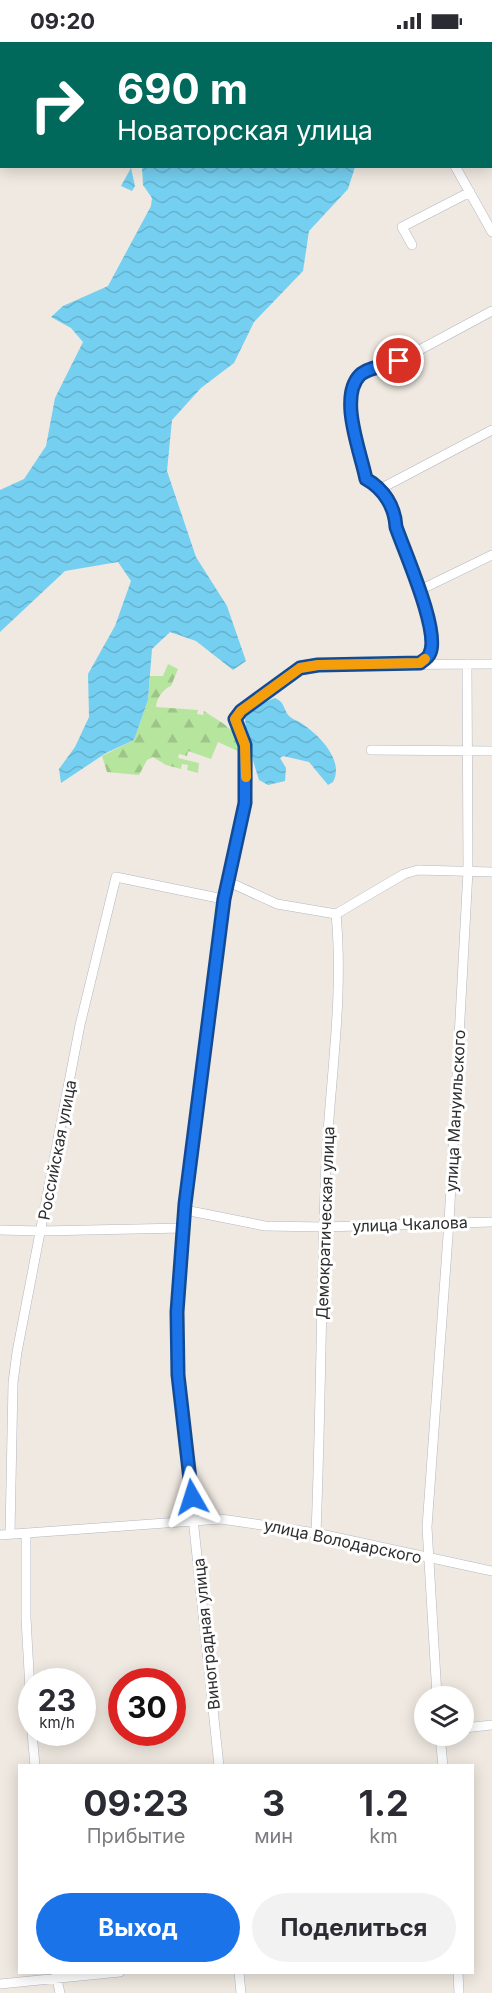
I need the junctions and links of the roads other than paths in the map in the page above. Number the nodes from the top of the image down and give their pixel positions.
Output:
1 (456, 168) edge
2 (470, 192) junction
3 (492, 232) edge
4 (412, 245) dead end
5 (492, 311) edge
6 (492, 430) edge
7 (380, 489) junction
8 (492, 555) edge
9 (420, 590) junction
10 (420, 663) junction
11 (467, 664) junction
12 (492, 664) edge
13 (371, 750) dead end
14 (492, 751) edge
15 (467, 752) junction
16 (468, 871) junction
17 (492, 872) edge
18 (228, 882) junction
19 (224, 899) junction
20 (336, 914) junction
21 (185, 1210) junction
22 (449, 1222) junction
23 (492, 1222) edge
24 (324, 1227) junction
25 (183, 1228) junction
26 (0, 1230) edge
27 (41, 1231) junction
28 (194, 1519) junction
29 (316, 1533) junction
30 (26, 1534) junction
31 (5, 1535) edge
32 (427, 1558) junction
33 (492, 1571) edge
34 (29, 1668) edge
35 (436, 1686) edge
36 (492, 1725) edge
37 (474, 1727) edge
38 (33, 1746) edge
39 (441, 1746) edge
40 (35, 1764) edge
41 (219, 1764) edge
42 (442, 1764) edge
43 (88, 1974) edge
44 (239, 1974) edge
45 (458, 1974) edge
46 (56, 1976) edge
47 (0, 1984) edge
48 (60, 1993) edge
49 (241, 1993) edge
50 (459, 1993) edge

1 - 2 street
2 - 3 street
2 - 4 street
5 - 7 street
6 - 7 street
7 - 9 street
8 - 9 street
9 - 10 street
10 - 11 street
10 - 18 street, Виноградная улица
11 - 12 street
11 - 15 street, улица Мануильского
13 - 15 street
14 - 15 street
15 - 16 street, улица Мануильского
16 - 17 street
16 - 20 street
16 - 22 street, улица Мануильского
18 - 19 street, Виноградная улица
18 - 20 street
19 - 21 street, Виноградная улица
19 - 27 street, Российская улица
20 - 24 street, Демократическая улица
21 - 24 street, улица Чкалова
21 - 25 street, Виноградная улица
22 - 23 street, улица Чкалова
22 - 24 street, улица Чкалова
22 - 32 street, улица Мануильского
24 - 29 street, Демократическая улица
25 - 27 street
25 - 28 street, Виноградная улица
26 - 27 street
27 - 31 street, Российская улица
28 - 29 street, улица Володарского
28 - 30 street, улица Володарского
28 - 41 street, Виноградная улица
29 - 32 street, улица Володарского
30 - 31 street, улица Володарского
30 - 34 street
32 - 33 street, улица Володарского
32 - 35 street, улица Мануильского
36 - 37 street
38 - 40 street
39 - 42 street
43 - 46 street
44 - 49 street
45 - 50 street
46 - 47 street
46 - 48 street

